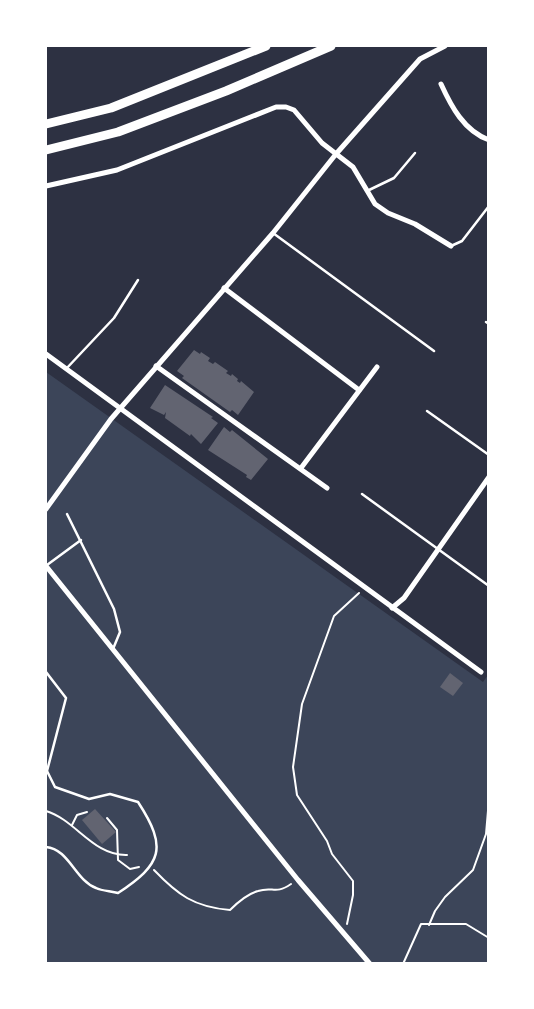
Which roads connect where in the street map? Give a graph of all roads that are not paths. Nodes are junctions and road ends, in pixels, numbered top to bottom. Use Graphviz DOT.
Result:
graph roads {
  1 [pos="266,46"];
  2 [pos="331,46"];
  3 [pos="445,46"];
  4 [pos="441,84"];
  5 [pos="46,124"];
  6 [pos="488,141"];
  7 [pos="46,150"];
  8 [pos="415,153"];
  9 [pos="336,154"];
  10 [pos="46,186"];
  11 [pos="368,191"];
  12 [pos="488,206"];
  13 [pos="273,233"];
  14 [pos="451,246"];
  15 [pos="138,281"];
  16 [pos="224,288"];
  17 [pos="434,351"];
  18 [pos="46,355"];
  19 [pos="156,366"];
  20 [pos="377,367"];
  21 [pos="66,369"];
  22 [pos="359,390"];
  23 [pos="120,407"];
  24 [pos="427,411"];
  25 [pos="488,455"];
  26 [pos="301,468"];
  27 [pos="488,477"];
  28 [pos="327,488"];
  29 [pos="362,494"];
  30 [pos="46,509"];
  31 [pos="67,514"];
  32 [pos="81,540"];
  33 [pos="439,550"];
  34 [pos="46,566"];
  35 [pos="488,586"];
  36 [pos="392,608"];
  37 [pos="113,649"];
  38 [pos="46,671"];
  39 [pos="481,672"];
  40 [pos="46,847"];
  41 [pos="370,964"];
  1 -- 5 [label="main road"];
  2 -- 7 [label="main road"];
  3 -- 9 [label="street"];
  4 -- 6 [label="street"];
  8 -- 11 [label="lane"];
  9 -- 10 [label="street"];
  9 -- 11 [label="street"];
  9 -- 13 [label="street"];
  11 -- 14 [label="street"];
  12 -- 14 [label="lane"];
  13 -- 16 [label="street"];
  13 -- 17 [label="lane"];
  15 -- 21 [label="lane"];
  16 -- 19 [label="street"];
  16 -- 22 [label="street"];
  18 -- 21 [label="street"];
  19 -- 23 [label="street"];
  19 -- 26 [label="street"];
  20 -- 22 [label="street"];
  21 -- 23 [label="street"];
  22 -- 26 [label="street"];
  23 -- 30 [label="street"];
  23 -- 36 [label="street"];
  24 -- 25 [label="lane"];
  26 -- 28 [label="street"];
  27 -- 33 [label="street"];
  29 -- 33 [label="lane"];
  31 -- 32 [label="lane"];
  32 -- 34 [label="lane"];
  32 -- 37 [label="lane"];
  33 -- 35 [label="lane"];
  33 -- 36 [label="street"];
  34 -- 37 [label="street"];
  36 -- 39 [label="street"];
  37 -- 41 [label="street"];
  38 -- 40 [label="lane"];
}
